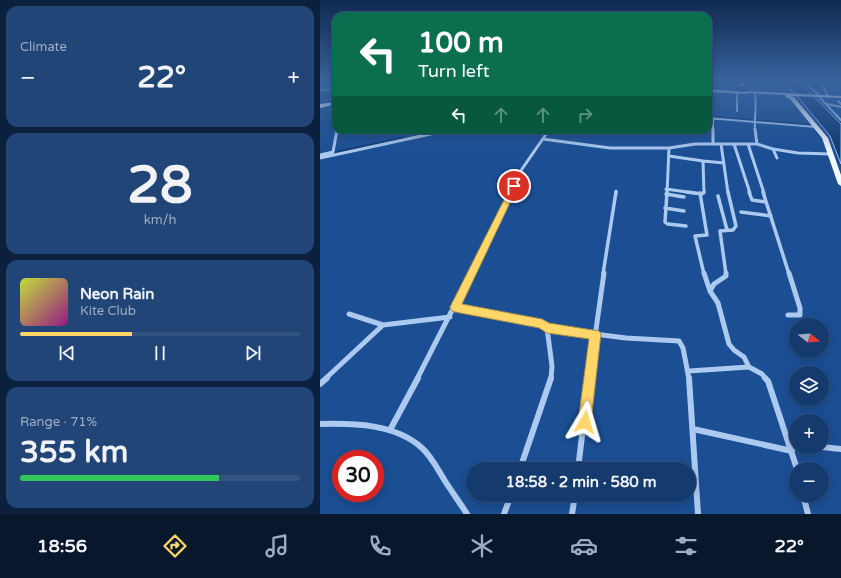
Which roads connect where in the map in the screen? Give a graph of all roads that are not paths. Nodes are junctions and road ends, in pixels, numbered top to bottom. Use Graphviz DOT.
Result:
graph roads {
  1 [pos="738,105"];
  2 [pos="757,105"];
  3 [pos="799,105"];
  4 [pos="827,105"];
  5 [pos="737,111"];
  6 [pos="712,117"];
  7 [pos="713,118"];
  8 [pos="754,120"];
  9 [pos="841,120"];
  10 [pos="816,127"];
  11 [pos="336,134"];
  12 [pos="430,134"];
  13 [pos="546,134"];
  14 [pos="543,139"];
  15 [pos="713,144"];
  16 [pos="721,144"];
  17 [pos="734,144"];
  18 [pos="748,144"];
  19 [pos="757,144"];
  20 [pos="669,148"];
  21 [pos="773,149"];
  22 [pos="832,154"];
  23 [pos="668,156"];
  24 [pos="320,158"];
  25 [pos="777,158"];
  26 [pos="703,160"];
  27 [pos="724,163"];
  28 [pos="841,184"];
  29 [pos="666,189"];
  30 [pos="616,191"];
  31 [pos="700,193"];
  32 [pos="666,194"];
  33 [pos="718,196"];
  34 [pos="684,197"];
  35 [pos="766,202"];
  36 [pos="665,208"];
  37 [pos="684,211"];
  38 [pos="741,212"];
  39 [pos="771,216"];
  40 [pos="686,226"];
  41 [pos="727,230"];
  42 [pos="710,291"];
  43 [pos="455,307"];
  44 [pos="349,314"];
  45 [pos="788,315"];
  46 [pos="450,317"];
  47 [pos="383,324"];
  48 [pos="547,328"];
  49 [pos="596,334"];
  50 [pos="749,368"];
  51 [pos="689,371"];
  52 [pos="320,384"];
  53 [pos="320,424"];
  54 [pos="693,429"];
  55 [pos="390,430"];
  56 [pos="789,434"];
  57 [pos="829,448"];
  58 [pos="841,449"];
  59 [pos="789,450"];
  60 [pos="522,462"];
  61 [pos="579,462"];
  62 [pos="508,502"];
  63 [pos="574,502"];
  64 [pos="805,502"];
  65 [pos="467,514"];
  66 [pos="504,514"];
  67 [pos="572,514"];
  68 [pos="698,514"];
  69 [pos="808,514"];
  1 -- 5 [label="street"];
  2 -- 8 [label="street"];
  3 -- 10 [label="main road"];
  4 -- 9 [label="street"];
  6 -- 8 [label="street"];
  7 -- 8 [label="street"];
  7 -- 15 [label="street"];
  8 -- 10 [label="street"];
  8 -- 19 [label="street"];
  10 -- 22 [label="main road"];
  11 -- 24 [label="street"];
  12 -- 24 [label="street"];
  13 -- 14 [label="street"];
  14 -- 20 [label="street"];
  14 -- 43 [label="street"];
  15 -- 16 [label="street"];
  15 -- 20 [label="street"];
  16 -- 17 [label="street"];
  16 -- 27 [label="street"];
  17 -- 18 [label="street"];
  17 -- 35 [label="street"];
  18 -- 19 [label="street"];
  18 -- 35 [label="street"];
  19 -- 21 [label="street"];
  20 -- 23 [label="street"];
  21 -- 22 [label="street"];
  21 -- 25 [label="street"];
  22 -- 28 [label="main road"];
  23 -- 26 [label="street"];
  23 -- 29 [label="street"];
  26 -- 27 [label="street"];
  26 -- 31 [label="street"];
  27 -- 41 [label="street"];
  29 -- 31 [label="street"];
  29 -- 32 [label="street"];
  30 -- 49 [label="street"];
  31 -- 42 [label="street"];
  32 -- 34 [label="street"];
  32 -- 36 [label="street"];
  33 -- 41 [label="street"];
  35 -- 39 [label="street"];
  36 -- 37 [label="street"];
  36 -- 40 [label="street"];
  38 -- 39 [label="street"];
  39 -- 45 [label="street"];
  41 -- 42 [label="street"];
  42 -- 50 [label="street"];
  43 -- 46 [label="street"];
  43 -- 48 [label="street"];
  44 -- 47 [label="street"];
  46 -- 47 [label="street"];
  46 -- 55 [label="street"];
  47 -- 52 [label="street"];
  48 -- 49 [label="street"];
  48 -- 60 [label="street"];
  49 -- 51 [label="street"];
  49 -- 61 [label="street"];
  50 -- 51 [label="street"];
  50 -- 56 [label="street"];
  51 -- 54 [label="street"];
  53 -- 55 [label="street"];
  54 -- 59 [label="street"];
  54 -- 68 [label="street"];
  55 -- 65 [label="street"];
  57 -- 58 [label="street"];
  62 -- 66 [label="street"];
  63 -- 67 [label="street"];
  64 -- 69 [label="street"];
}
